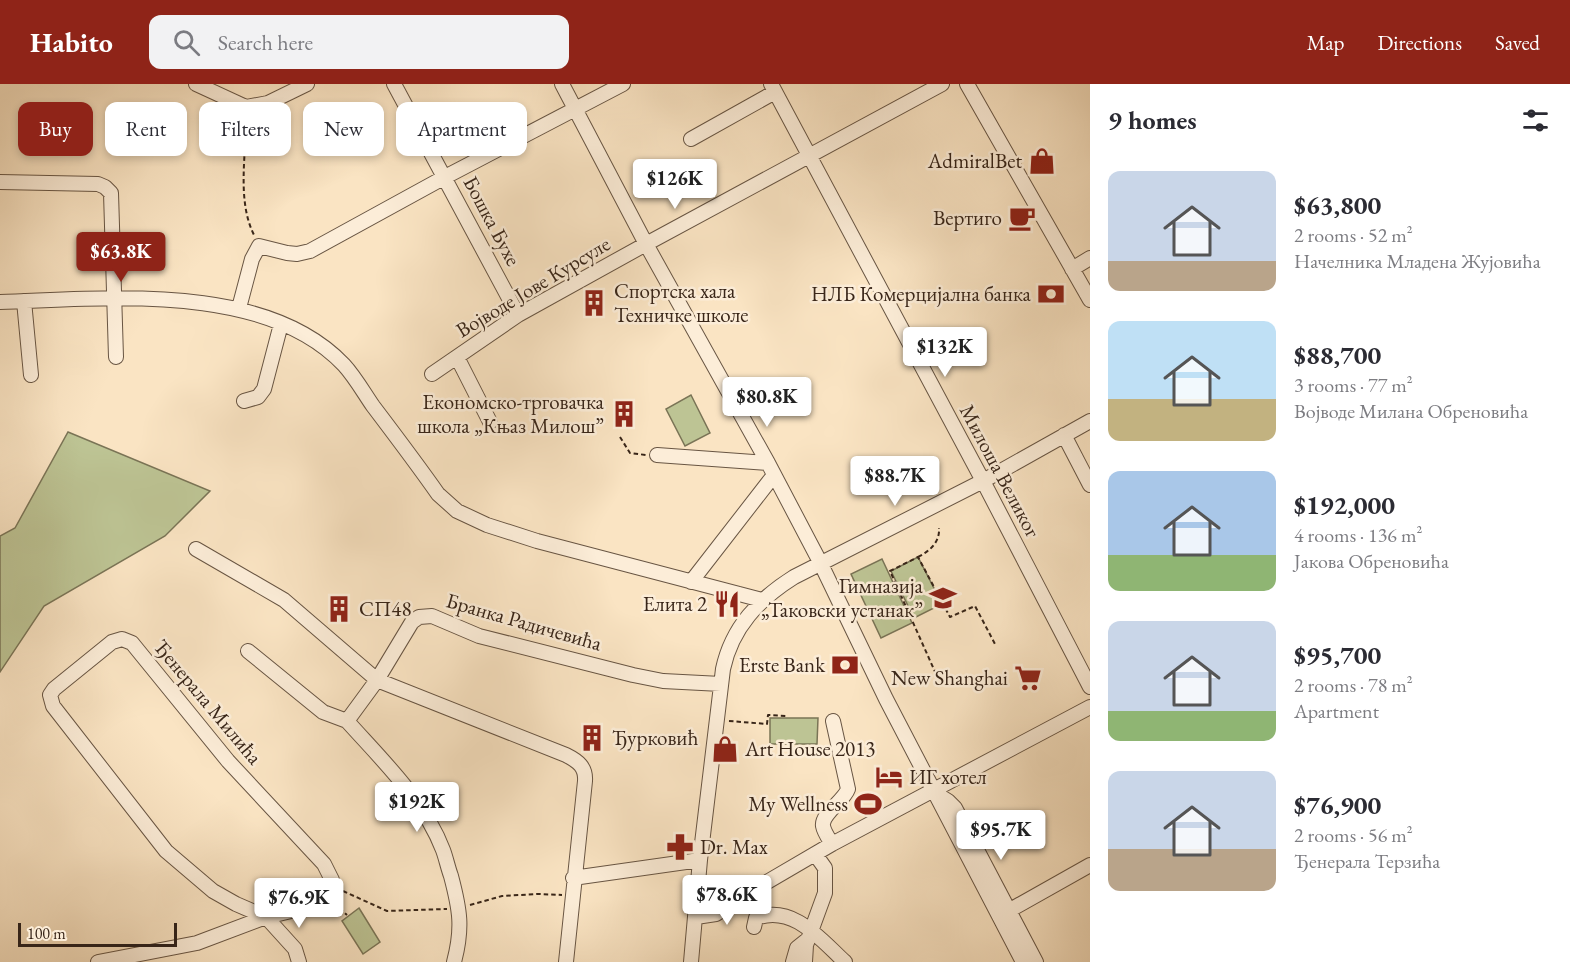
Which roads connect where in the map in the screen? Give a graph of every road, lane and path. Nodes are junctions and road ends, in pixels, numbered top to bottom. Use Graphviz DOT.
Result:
graph roads {
  1 [pos="196,84"];
  2 [pos="307,84"];
  3 [pos="394,84"];
  4 [pos="562,84"];
  5 [pos="623,84"];
  6 [pos="942,84"];
  7 [pos="967,84"];
  8 [pos="773,88"];
  9 [pos="235,102"];
  10 [pos="272,102"];
  11 [pos="576,110"];
  12 [pos="691,139"];
  13 [pos="808,155"];
  14 [pos="245,156"];
  15 [pos="445,177"];
  16 [pos="0,182"];
  17 [pos="646,244"];
  18 [pos="259,246"];
  19 [pos="1090,258"];
  20 [pos="1072,269"];
  21 [pos="116,299"];
  22 [pos="1090,300"];
  23 [pos="24,301"];
  24 [pos="0,302"];
  25 [pos="239,308"];
  26 [pos="518,315"];
  27 [pos="281,324"];
  28 [pos="117,357"];
  29 [pos="457,357"];
  30 [pos="432,374"];
  31 [pos="31,375"];
  32 [pos="244,401"];
  33 [pos="1090,421"];
  34 [pos="490,422"];
  35 [pos="1064,435"];
  36 [pos="620,437"];
  37 [pos="657,455"];
  38 [pos="771,469"];
  39 [pos="983,481"];
  40 [pos="1090,485"];
  41 [pos="939,528"];
  42 [pos="196,549"];
  43 [pos="918,557"];
  44 [pos="820,562"];
  45 [pos="691,582"];
  46 [pos="762,600"];
  47 [pos="995,644"];
  48 [pos="248,651"];
  49 [pos="936,674"];
  50 [pos="376,680"];
  51 [pos="721,684"];
  52 [pos="1090,687"];
  53 [pos="1090,707"];
  54 [pos="788,716"];
  55 [pos="717,720"];
  56 [pos="833,721"];
  57 [pos="347,722"];
  58 [pos="933,792"];
  59 [pos="832,844"];
  60 [pos="815,854"];
  61 [pos="700,860"];
  62 [pos="1090,865"];
  63 [pos="573,878"];
  64 [pos="325,895"];
  65 [pos="743,896"];
  66 [pos="697,900"];
  67 [pos="1004,913"];
  68 [pos="347,915"];
  69 [pos="266,917"];
  70 [pos="696,917"];
  71 [pos="754,927"];
  72 [pos="810,934"];
  73 [pos="98,962"];
  74 [pos="299,962"];
  75 [pos="454,962"];
  76 [pos="566,962"];
  77 [pos="691,962"];
  78 [pos="793,962"];
  79 [pos="805,962"];
  80 [pos="845,962"];
  81 [pos="1023,962"];
  82 [pos="1036,962"];
  1 -- 9 [label="street"];
  2 -- 10 [label="street"];
  3 -- 15 [label="street, Бошка Бухе"];
  4 -- 11 [label="street"];
  5 -- 11 [label="street"];
  6 -- 13 [label="street, Војводе Јове Курсуле"];
  7 -- 20 [label="street"];
  8 -- 12 [label="street"];
  8 -- 13 [label="street, Милоша Великог"];
  11 -- 15 [label="street"];
  11 -- 17 [label="street"];
  13 -- 17 [label="street, Војводе Јове Курсуле"];
  13 -- 39 [label="street, Милоша Великог"];
  14 -- 18 [label="path"];
  15 -- 18 [label="street"];
  15 -- 26 [label="street, Бошка Бухе"];
  16 -- 21 [label="street"];
  17 -- 26 [label="street, Војводе Јове Курсуле"];
  17 -- 38 [label="street"];
  18 -- 25 [label="street"];
  19 -- 20 [label="street"];
  20 -- 22 [label="street"];
  21 -- 23 [label="street"];
  21 -- 25 [label="street"];
  21 -- 28 [label="street"];
  23 -- 24 [label="street"];
  23 -- 31 [label="street"];
  25 -- 27 [label="street"];
  26 -- 29 [label="street, Војводе Јове Курсуле"];
  27 -- 32 [label="street"];
  27 -- 45 [label="street"];
  29 -- 30 [label="street, Војводе Јове Курсуле"];
  29 -- 34 [label="street"];
  33 -- 35 [label="street"];
  35 -- 39 [label="street"];
  35 -- 40 [label="street"];
  36 -- 37 [label="path"];
  37 -- 38 [label="street"];
  38 -- 44 [label="street"];
  38 -- 45 [label="street"];
  39 -- 44 [label="street"];
  39 -- 52 [label="street, Милоша Великог"];
  41 -- 43 [label="path"];
  42 -- 50 [label="street"];
  43 -- 47 [label="path"];
  43 -- 49 [label="path"];
  44 -- 46 [label="street"];
  44 -- 58 [label="street"];
  45 -- 46 [label="street"];
  46 -- 51 [label="street"];
  48 -- 57 [label="street"];
  50 -- 51 [label="street, Бранка Радичевића"];
  50 -- 57 [label="street, Бранка Радичевића"];
  50 -- 63 [label="street"];
  51 -- 55 [label="street"];
  53 -- 58 [label="street"];
  54 -- 55 [label="path"];
  55 -- 61 [label="street"];
  56 -- 59 [label="street"];
  57 -- 75 [label="street"];
  58 -- 59 [label="street"];
  58 -- 67 [label="street"];
  59 -- 60 [label="street"];
  60 -- 65 [label="street"];
  60 -- 72 [label="street"];
  61 -- 63 [label="street"];
  61 -- 66 [label="street"];
  62 -- 67 [label="street"];
  63 -- 76 [label="street"];
  64 -- 68 [label="path"];
  64 -- 69 [label="street"];
  64 -- 69 [label="street, Ђенерала Милића"];
  65 -- 66 [label="street"];
  65 -- 70 [label="street"];
  66 -- 70 [label="street"];
  67 -- 81 [label="street"];
  67 -- 82 [label="street"];
  69 -- 73 [label="street"];
  69 -- 74 [label="street"];
  70 -- 77 [label="street"];
  71 -- 72 [label="street"];
  72 -- 78 [label="street"];
  72 -- 79 [label="street"];
  72 -- 80 [label="street"];
}
